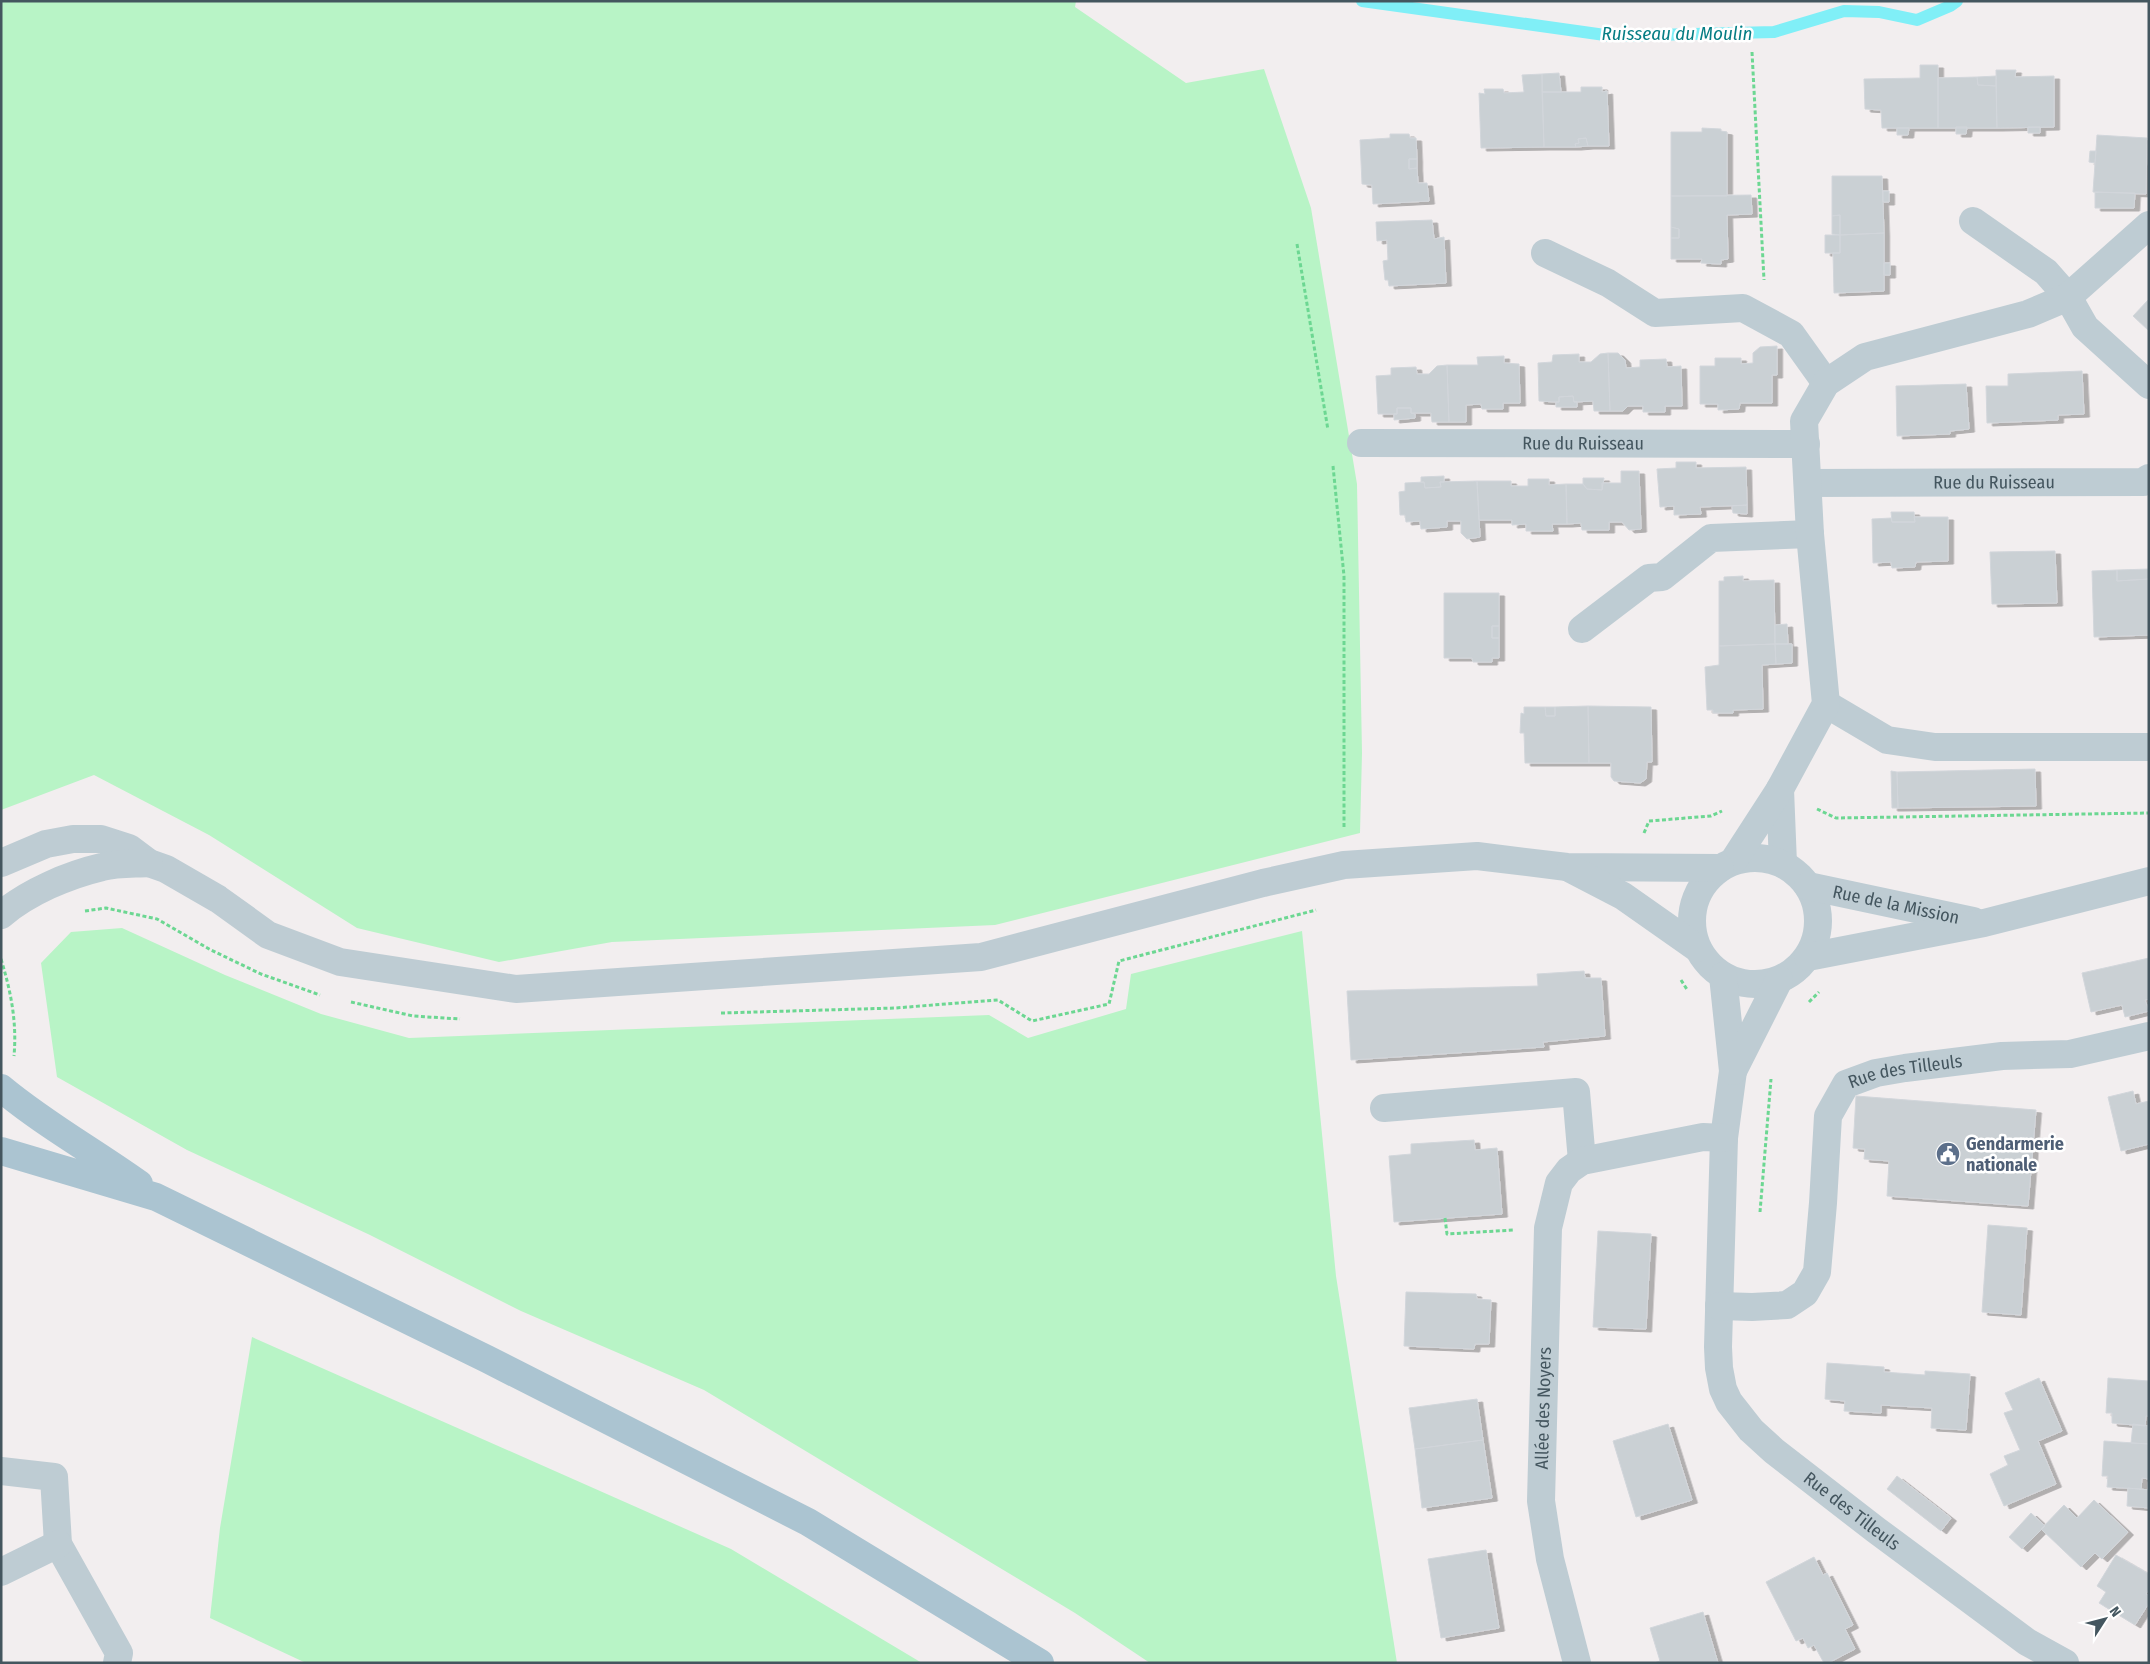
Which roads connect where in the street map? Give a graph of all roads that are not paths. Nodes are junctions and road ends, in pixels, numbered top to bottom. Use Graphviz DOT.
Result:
graph roads {
  1 [pos="1973,221"];
  2 [pos="2149,225"];
  3 [pos="1545,253"];
  4 [pos="2068,297"];
  5 [pos="1826,383"];
  6 [pos="2149,385"];
  7 [pos="1361,443"];
  8 [pos="1806,444"];
  9 [pos="2149,478"];
  10 [pos="1808,483"];
  11 [pos="1810,534"];
  12 [pos="1582,629"];
  13 [pos="1826,704"];
  14 [pos="2149,747"];
  15 [pos="1780,789"];
  16 [pos="1,863"];
  17 [pos="148,863"];
  18 [pos="1727,864"];
  19 [pos="1783,864"];
  20 [pos="1567,867"];
  21 [pos="2149,881"];
  22 [pos="1808,886"];
  23 [pos="1,915"];
  24 [pos="1984,923"];
  25 [pos="1698,948"];
  26 [pos="1808,956"];
  27 [pos="1724,976"];
  28 [pos="1779,980"];
  29 [pos="2149,1036"];
  30 [pos="1733,1071"];
  31 [pos="7,1076"];
  32 [pos="1384,1108"];
  33 [pos="1724,1138"];
  34 [pos="1,1151"];
  35 [pos="1582,1161"];
  36 [pos="156,1197"];
  37 [pos="1719,1306"];
  38 [pos="1,1471"];
  39 [pos="58,1544"];
  40 [pos="1,1572"];
  41 [pos="117,1663"];
  42 [pos="1040,1663"];
  43 [pos="1577,1663"];
  44 [pos="2065,1663"];
  1 -- 4 [label="street"];
  2 -- 4 [label="street"];
  3 -- 5 [label="street"];
  4 -- 5 [label="street"];
  4 -- 6 [label="street"];
  5 -- 8 [label="street"];
  7 -- 8 [label="street, Rue du Ruisseau"];
  8 -- 10 [label="street"];
  9 -- 10 [label="street, Rue du Ruisseau"];
  10 -- 11 [label="street"];
  11 -- 12 [label="street"];
  11 -- 13 [label="street"];
  13 -- 14 [label="street"];
  13 -- 15 [label="street"];
  15 -- 18 [label="street"];
  15 -- 19 [label="street"];
  16 -- 17 [label="street"];
  17 -- 20 [label="street"];
  17 -- 23 [label="street"];
  18 -- 19 [label="street"];
  18 -- 20 [label="street"];
  18 -- 25 [label="street"];
  19 -- 22 [label="street"];
  20 -- 25 [label="street"];
  21 -- 24 [label="street, Rue de la Mission"];
  22 -- 24 [label="street, Rue de la Mission"];
  22 -- 26 [label="street"];
  24 -- 26 [label="street, Rue de la Mission"];
  25 -- 27 [label="street"];
  26 -- 28 [label="street"];
  27 -- 28 [label="street"];
  27 -- 30 [label="street, Rue des Tilleuls"];
  28 -- 30 [label="street, Rue des Tilleuls"];
  29 -- 37 [label="street, Rue des Tilleuls"];
  30 -- 33 [label="street, Rue des Tilleuls"];
  31 -- 36 [label="main road"];
  32 -- 35 [label="street"];
  33 -- 35 [label="street"];
  33 -- 37 [label="street, Rue des Tilleuls"];
  34 -- 36 [label="main road"];
  35 -- 43 [label="street, Allée des Noyers"];
  36 -- 42 [label="main road"];
  37 -- 44 [label="street, Rue des Tilleuls"];
  38 -- 39 [label="street"];
  39 -- 40 [label="street"];
  39 -- 41 [label="street"];
}
